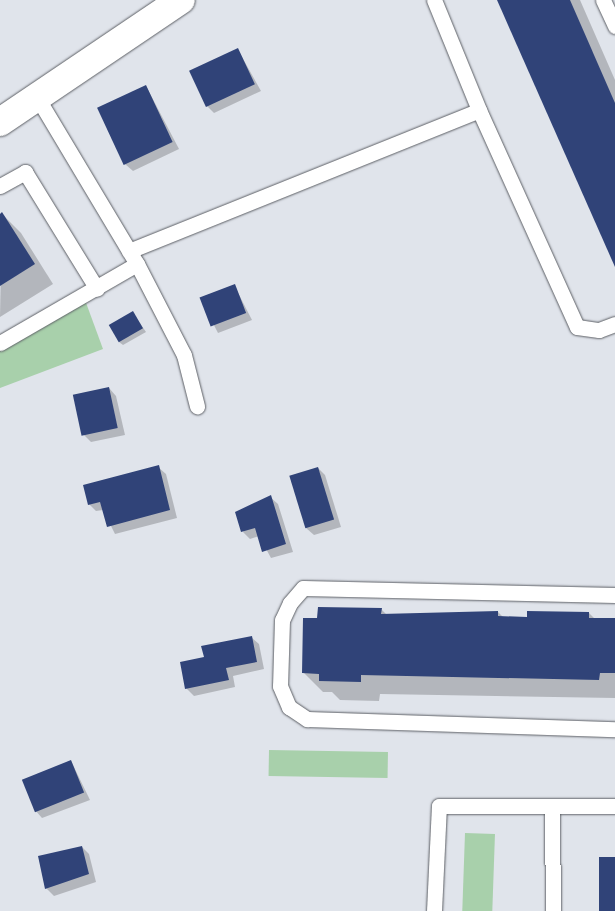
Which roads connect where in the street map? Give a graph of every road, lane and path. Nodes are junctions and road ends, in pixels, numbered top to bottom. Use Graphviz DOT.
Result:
graph roads {
  1 [pos="181,0"];
  2 [pos="434,0"];
  3 [pos="603,0"];
  4 [pos="615,26"];
  5 [pos="37,96"];
  6 [pos="479,110"];
  7 [pos="0,122"];
  8 [pos="0,186"];
  9 [pos="133,258"];
  10 [pos="97,289"];
  11 [pos="615,324"];
  12 [pos="0,342"];
  13 [pos="197,406"];
  14 [pos="615,595"];
  15 [pos="615,729"];
  16 [pos="552,806"];
  17 [pos="615,806"];
  18 [pos="434,911"];
  19 [pos="553,911"];
  1 -- 5 [label="street"];
  2 -- 6 [label="lane"];
  3 -- 4 [label="lane"];
  5 -- 7 [label="street"];
  5 -- 9 [label="lane"];
  6 -- 9 [label="lane"];
  6 -- 11 [label="lane"];
  8 -- 10 [label="lane"];
  9 -- 10 [label="lane"];
  9 -- 13 [label="lane"];
  10 -- 12 [label="lane"];
  14 -- 15 [label="lane"];
  16 -- 17 [label="lane"];
  16 -- 18 [label="lane"];
  16 -- 19 [label="lane"];
}
